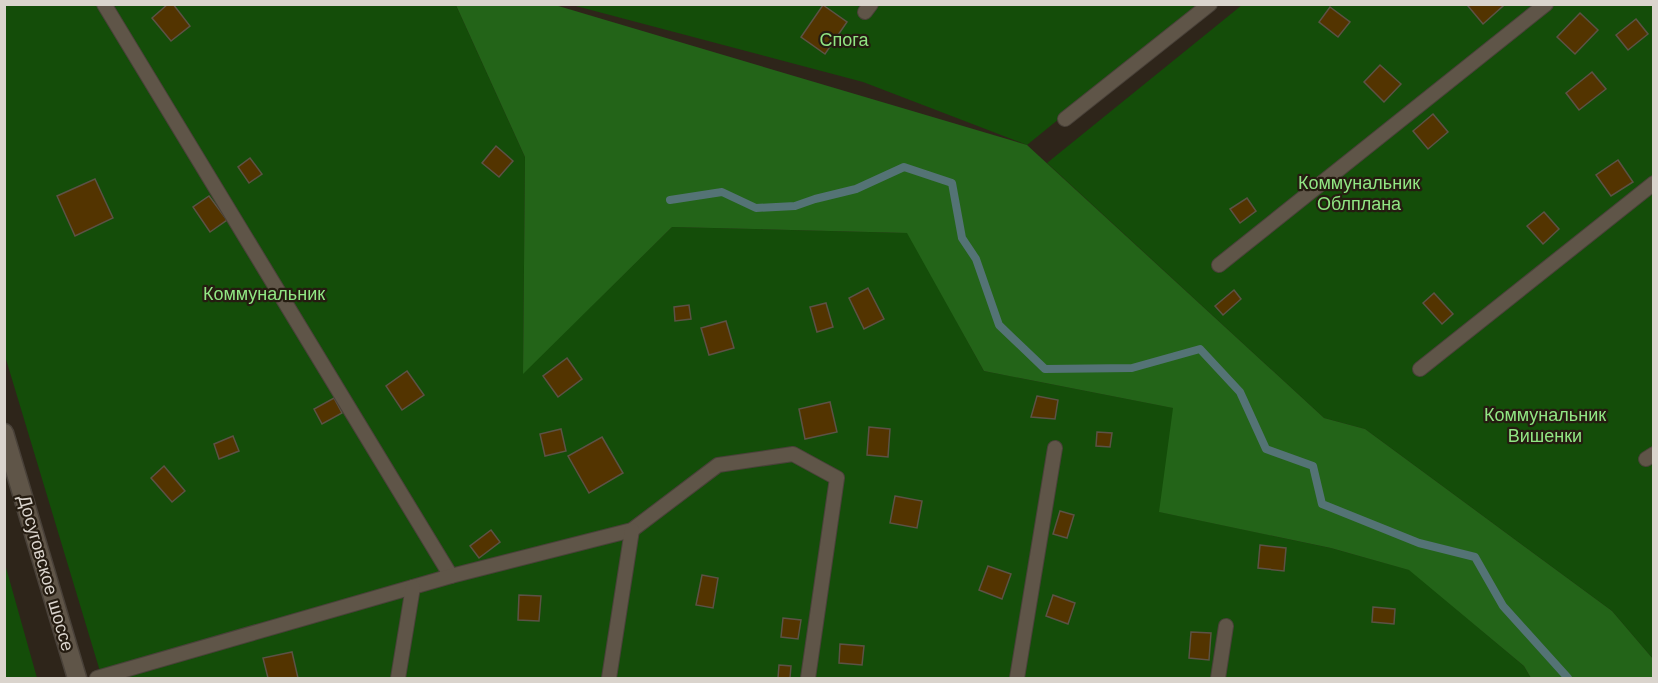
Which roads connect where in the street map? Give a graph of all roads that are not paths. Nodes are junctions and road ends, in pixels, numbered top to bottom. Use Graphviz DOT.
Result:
graph roads {
  1 [pos="104,4"];
  2 [pos="1210,4"];
  3 [pos="1546,4"];
  4 [pos="1065,120"];
  5 [pos="1653,183"];
  6 [pos="1219,266"];
  7 [pos="1420,369"];
  8 [pos="4,433"];
  9 [pos="1055,448"];
  10 [pos="632,530"];
  11 [pos="451,576"];
  12 [pos="413,587"];
  13 [pos="1226,626"];
  14 [pos="77,678"];
  15 [pos="97,678"];
  16 [pos="398,678"];
  17 [pos="609,678"];
  18 [pos="808,678"];
  19 [pos="1017,678"];
  20 [pos="1218,678"];
  1 -- 11 [label="lane"];
  2 -- 4 [label="lane"];
  3 -- 6 [label="lane"];
  5 -- 7 [label="lane"];
  8 -- 14 [label="main road, Досуговское шоссе"];
  9 -- 19 [label="lane"];
  10 -- 11 [label="lane"];
  10 -- 17 [label="lane"];
  10 -- 18 [label="lane"];
  11 -- 12 [label="lane"];
  12 -- 15 [label="lane"];
  12 -- 16 [label="lane"];
  13 -- 20 [label="lane"];
}
